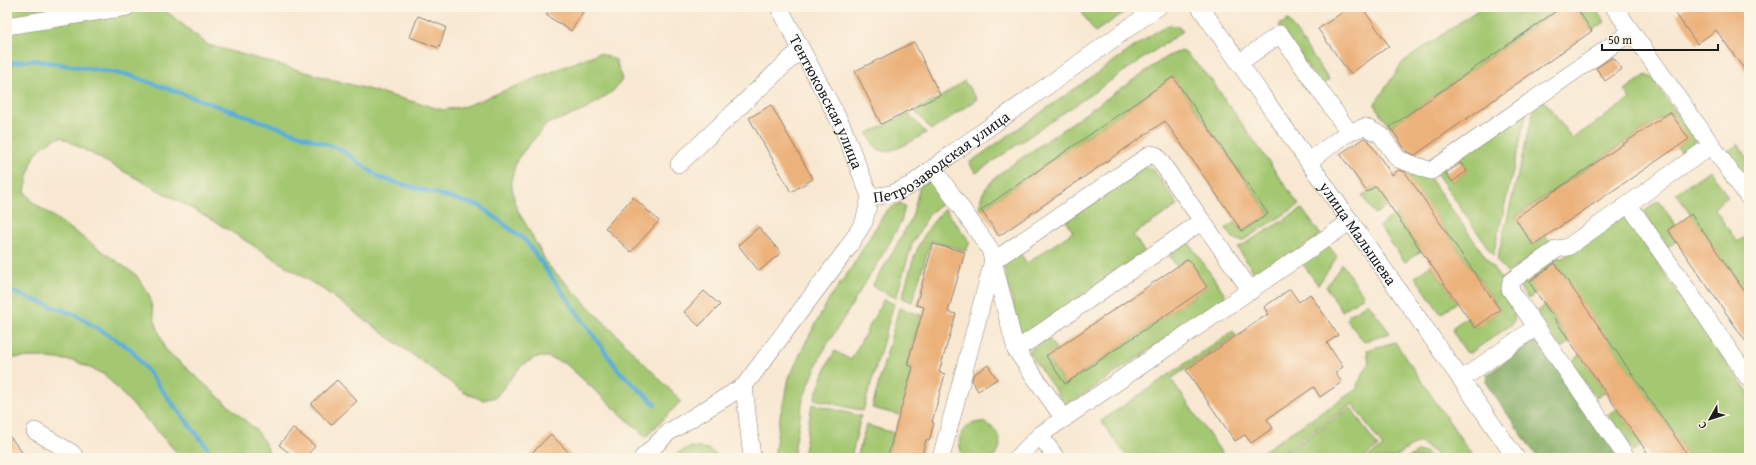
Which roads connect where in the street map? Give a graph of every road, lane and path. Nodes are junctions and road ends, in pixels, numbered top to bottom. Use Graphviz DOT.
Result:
graph roads {
  1 [pos="127,7"];
  2 [pos="779,7"];
  3 [pos="1158,7"];
  4 [pos="1200,7"];
  5 [pos="1614,7"];
  6 [pos="7,26"];
  7 [pos="1631,32"];
  8 [pos="801,49"];
  9 [pos="1240,63"];
  10 [pos="1348,132"];
  11 [pos="1712,145"];
  12 [pos="1309,160"];
  13 [pos="679,164"];
  14 [pos="933,168"];
  15 [pos="870,197"];
  16 [pos="1749,198"];
  17 [pos="1629,205"];
  18 [pos="1202,221"];
  19 [pos="1351,222"];
  20 [pos="993,261"];
  21 [pos="1251,291"];
  22 [pos="1536,327"];
  23 [pos="1016,350"];
  24 [pos="1462,379"];
  25 [pos="1749,379"];
  26 [pos="744,386"];
  27 [pos="1064,419"];
  28 [pos="35,431"];
  29 [pos="1040,435"];
  30 [pos="76,458"];
  31 [pos="642,458"];
  32 [pos="752,458"];
  33 [pos="941,458"];
  34 [pos="1017,458"];
  35 [pos="1056,458"];
  36 [pos="1516,458"];
  37 [pos="1627,458"];
  1 -- 6 [label="street"];
  2 -- 8 [label="street, Тентюковская улица"];
  3 -- 14 [label="street, Петрозаводская улица"];
  4 -- 9 [label="street, улица Малышева"];
  5 -- 7 [label="street"];
  7 -- 10 [label="street"];
  7 -- 11 [label="street"];
  8 -- 13 [label="street"];
  8 -- 15 [label="street, Тентюковская улица"];
  9 -- 10 [label="street"];
  9 -- 12 [label="street, улица Малышева"];
  10 -- 12 [label="street"];
  11 -- 16 [label="street"];
  11 -- 17 [label="street"];
  12 -- 19 [label="street, улица Малышева"];
  14 -- 15 [label="street, Петрозаводская улица"];
  14 -- 20 [label="street"];
  15 -- 26 [label="street, Петрозаводская улица"];
  17 -- 22 [label="street"];
  17 -- 25 [label="street"];
  18 -- 20 [label="street"];
  18 -- 21 [label="street"];
  18 -- 23 [label="street"];
  19 -- 21 [label="street"];
  19 -- 24 [label="street, улица Малышева"];
  20 -- 23 [label="street"];
  20 -- 33 [label="street"];
  21 -- 27 [label="street"];
  22 -- 24 [label="street"];
  22 -- 37 [label="street"];
  23 -- 27 [label="street"];
  24 -- 36 [label="street, улица Малышева"];
  26 -- 31 [label="street"];
  26 -- 32 [label="street"];
  27 -- 29 [label="street"];
  28 -- 30 [label="street"];
  29 -- 34 [label="street"];
  29 -- 35 [label="street"];
}
